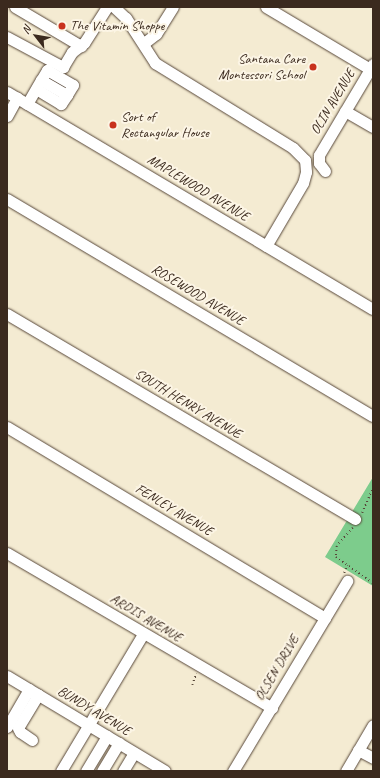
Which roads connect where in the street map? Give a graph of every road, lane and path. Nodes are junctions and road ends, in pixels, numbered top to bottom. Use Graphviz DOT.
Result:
graph roads {
  1 [pos="15,7"];
  2 [pos="107,7"];
  3 [pos="114,7"];
  4 [pos="173,7"];
  5 [pos="266,7"];
  6 [pos="7,37"];
  7 [pos="144,43"];
  8 [pos="82,46"];
  9 [pos="372,67"];
  10 [pos="38,84"];
  11 [pos="12,95"];
  12 [pos="27,104"];
  13 [pos="346,111"];
  14 [pos="7,116"];
  15 [pos="373,128"];
  16 [pos="324,171"];
  17 [pos="7,199"];
  18 [pos="266,246"];
  19 [pos="373,309"];
  20 [pos="7,314"];
  21 [pos="373,416"];
  22 [pos="7,427"];
  23 [pos="373,487"];
  24 [pos="372,493"];
  25 [pos="357,520"];
  26 [pos="7,553"];
  27 [pos="347,581"];
  28 [pos="373,582"];
  29 [pos="325,618"];
  30 [pos="143,634"];
  31 [pos="194,674"];
  32 [pos="8,678"];
  33 [pos="192,685"];
  34 [pos="34,692"];
  35 [pos="272,708"];
  36 [pos="373,725"];
  37 [pos="89,726"];
  38 [pos="7,727"];
  39 [pos="107,736"];
  40 [pos="32,740"];
  41 [pos="119,743"];
  42 [pos="358,750"];
  43 [pos="134,753"];
  44 [pos="373,758"];
  45 [pos="61,771"];
  46 [pos="86,771"];
  47 [pos="102,771"];
  48 [pos="123,771"];
  49 [pos="165,771"];
  50 [pos="233,771"];
  51 [pos="346,771"];
  1 -- 8 [label="street"];
  2 -- 8 [label="street"];
  3 -- 7 [label="street"];
  4 -- 7 [label="street"];
  5 -- 9 [label="street"];
  6 -- 8 [label="street"];
  7 -- 18 [label="street"];
  9 -- 13 [label="street, OLIN AVENUE"];
  10 -- 10 [label="street"];
  10 -- 12 [label="street"];
  11 -- 12 [label="street, MAPLEWOOD AVENUE"];
  11 -- 14 [label="street"];
  12 -- 18 [label="street, MAPLEWOOD AVENUE"];
  13 -- 15 [label="street"];
  13 -- 16 [label="street, OLIN AVENUE"];
  17 -- 21 [label="street, ROSEWOOD AVENUE"];
  18 -- 19 [label="street, MAPLEWOOD AVENUE"];
  20 -- 25 [label="street, SOUTH HENRY AVENUE"];
  22 -- 29 [label="street, FENLEY AVENUE"];
  23 -- 24 [label="path"];
  24 -- 25 [label="path"];
  25 -- 28 [label="path"];
  26 -- 30 [label="street, ARDIS AVENUE"];
  27 -- 29 [label="street, OLSEN DRIVE"];
  29 -- 35 [label="street, OLSEN DRIVE"];
  30 -- 35 [label="street, ARDIS AVENUE"];
  30 -- 37 [label="street"];
  31 -- 33 [label="path"];
  32 -- 34 [label="street, BUNDY AVENUE"];
  34 -- 37 [label="street, BUNDY AVENUE"];
  34 -- 38 [label="street"];
  34 -- 40 [label="street"];
  35 -- 50 [label="street, OLSEN DRIVE"];
  36 -- 42 [label="street"];
  37 -- 39 [label="street, BUNDY AVENUE"];
  37 -- 45 [label="street"];
  39 -- 41 [label="street, BUNDY AVENUE"];
  39 -- 46 [label="street"];
  41 -- 43 [label="street, BUNDY AVENUE"];
  41 -- 47 [label="street"];
  42 -- 44 [label="street"];
  42 -- 51 [label="street"];
  43 -- 48 [label="street"];
  43 -- 49 [label="street, BUNDY AVENUE"];
}
